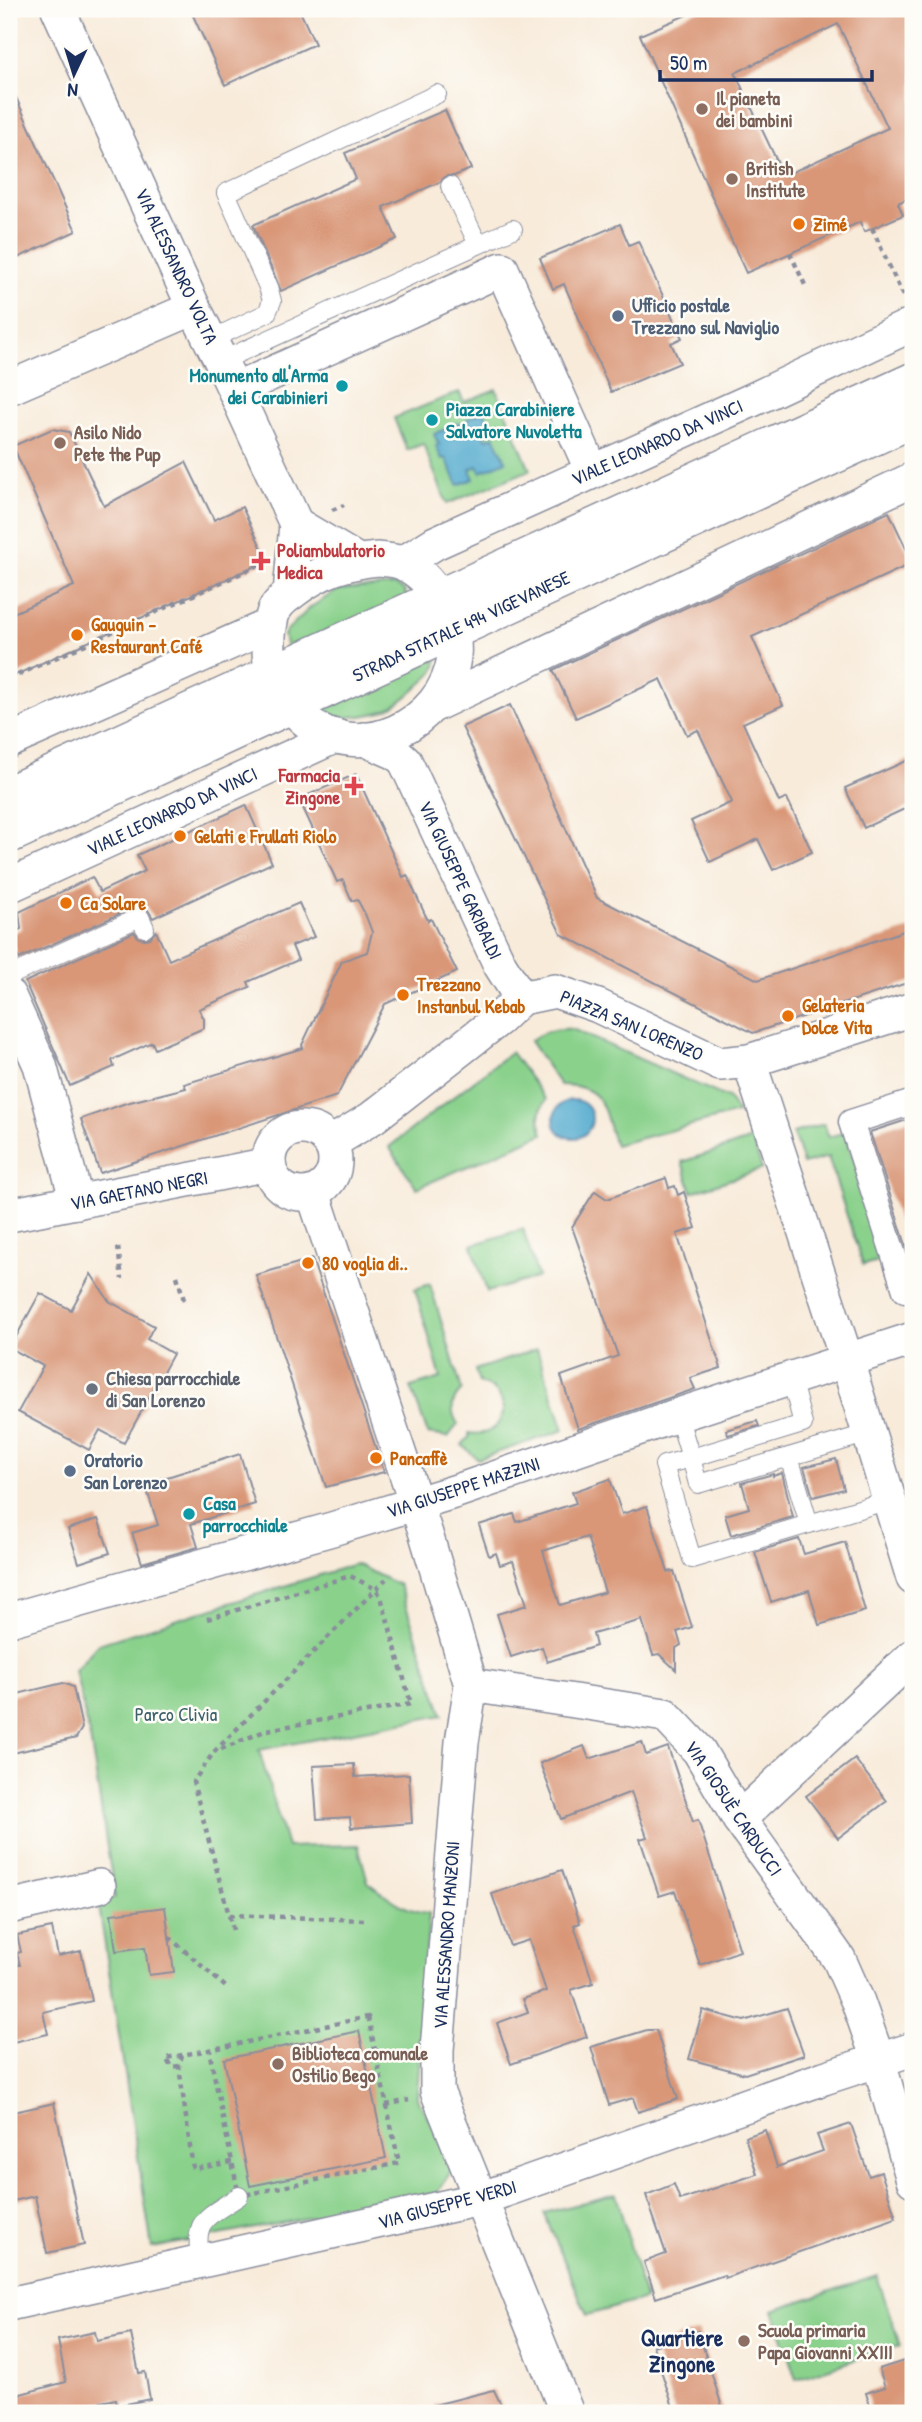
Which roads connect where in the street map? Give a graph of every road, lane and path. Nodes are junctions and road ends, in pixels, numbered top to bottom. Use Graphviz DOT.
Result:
graph roads {
  1 [pos="58,9"];
  2 [pos="437,94"];
  3 [pos="450,186"];
  4 [pos="872,228"];
  5 [pos="513,229"];
  6 [pos="478,244"];
  7 [pos="790,253"];
  8 [pos="805,285"];
  9 [pos="900,291"];
  10 [pos="194,308"];
  11 [pos="913,324"];
  12 [pos="222,364"];
  13 [pos="913,382"];
  14 [pos="9,388"];
  15 [pos="913,418"];
  16 [pos="592,471"];
  17 [pos="913,479"];
  18 [pos="296,524"];
  19 [pos="358,561"];
  20 [pos="402,563"];
  21 [pos="259,565"];
  22 [pos="290,594"];
  23 [pos="446,614"];
  24 [pos="270,625"];
  25 [pos="110,632"];
  26 [pos="114,641"];
  27 [pos="9,679"];
  28 [pos="280,690"];
  29 [pos="421,716"];
  30 [pos="350,737"];
  31 [pos="9,741"];
  32 [pos="405,761"];
  33 [pos="9,795"];
  34 [pos="9,834"];
  35 [pos="9,886"];
  36 [pos="145,928"];
  37 [pos="9,976"];
  38 [pos="9,996"];
  39 [pos="521,998"];
  40 [pos="913,1009"];
  41 [pos="749,1061"];
  42 [pos="913,1102"];
  43 [pos="331,1143"];
  44 [pos="269,1164"];
  45 [pos="313,1193"];
  46 [pos="77,1202"];
  47 [pos="9,1215"];
  48 [pos="118,1247"];
  49 [pos="177,1276"];
  50 [pos="122,1279"];
  51 [pos="913,1288"];
  52 [pos="184,1300"];
  53 [pos="913,1339"];
  54 [pos="847,1362"];
  55 [pos="791,1378"];
  56 [pos="678,1415"];
  57 [pos="869,1433"];
  58 [pos="789,1457"];
  59 [pos="691,1458"];
  60 [pos="698,1484"];
  61 [pos="672,1492"];
  62 [pos="890,1500"];
  63 [pos="415,1504"];
  64 [pos="809,1524"];
  65 [pos="913,1578"];
  66 [pos="386,1579"];
  67 [pos="376,1589"];
  68 [pos="207,1619"];
  69 [pos="9,1620"];
  70 [pos="913,1656"];
  71 [pos="471,1685"];
  72 [pos="214,1752"];
  73 [pos="739,1819"];
  74 [pos="99,1886"];
  75 [pos="9,1907"];
  76 [pos="229,1915"];
  77 [pos="364,1920"];
  78 [pos="233,1930"];
  79 [pos="169,1937"];
  80 [pos="228,1989"];
  81 [pos="913,2049"];
  82 [pos="209,2050"];
  83 [pos="182,2055"];
  84 [pos="878,2059"];
  85 [pos="178,2066"];
  86 [pos="417,2099"];
  87 [pos="386,2105"];
  88 [pos="232,2162"];
  89 [pos="913,2180"];
  90 [pos="239,2196"];
  91 [pos="480,2199"];
  92 [pos="201,2261"];
  93 [pos="9,2304"];
  94 [pos="567,2413"];
  1 -- 10 [label="street, VIA ALESSANDRO VOLTA"];
  2 -- 12 [label="lane"];
  3 -- 6 [label="lane"];
  4 -- 9 [label="path"];
  5 -- 6 [label="lane"];
  6 -- 12 [label="lane"];
  7 -- 8 [label="path"];
  10 -- 12 [label="street, VIA ALESSANDRO VOLTA"];
  10 -- 14 [label="street"];
  11 -- 16 [label="street, VIALE LEONARDO DA VINCI"];
  12 -- 16 [label="street"];
  12 -- 18 [label="street, VIA ALESSANDRO VOLTA"];
  13 -- 23 [label="main road, STRADA STATALE 494 VIGEVANESE"];
  15 -- 23 [label="main road, STRADA STATALE 494 VIGEVANESE"];
  16 -- 20 [label="street, VIALE LEONARDO DA VINCI"];
  17 -- 29 [label="street"];
  18 -- 19 [label="street"];
  18 -- 22 [label="street, VIA ALESSANDRO VOLTA"];
  19 -- 20 [label="street"];
  19 -- 22 [label="street"];
  20 -- 23 [label="street"];
  21 -- 25 [label="path"];
  22 -- 24 [label="street"];
  23 -- 28 [label="main road, STRADA STATALE 494 VIGEVANESE"];
  23 -- 29 [label="street"];
  24 -- 28 [label="street"];
  24 -- 31 [label="street"];
  25 -- 26 [label="path"];
  25 -- 27 [label="path"];
  28 -- 30 [label="street"];
  28 -- 33 [label="main road, STRADA STATALE 494 VIGEVANESE"];
  28 -- 34 [label="main road, STRADA STATALE 494 VIGEVANESE"];
  29 -- 30 [label="street, VIALE LEONARDO DA VINCI"];
  29 -- 32 [label="street"];
  30 -- 32 [label="street"];
  30 -- 35 [label="street, VIALE LEONARDO DA VINCI"];
  32 -- 39 [label="street, VIA GIUSEPPE GARIBALDI"];
  36 -- 37 [label="lane"];
  38 -- 46 [label="street"];
  39 -- 41 [label="street, PIAZZA SAN LORENZO"];
  39 -- 43 [label="street"];
  40 -- 41 [label="street, PIAZZA SAN LORENZO"];
  41 -- 54 [label="street"];
  42 -- 51 [label="street"];
  43 -- 44 [label="street"];
  43 -- 45 [label="street"];
  44 -- 45 [label="street"];
  44 -- 46 [label="street, VIA GAETANO NEGRI"];
  45 -- 63 [label="street"];
  46 -- 47 [label="street, VIA GAETANO NEGRI"];
  48 -- 50 [label="path"];
  49 -- 52 [label="path"];
  53 -- 54 [label="street, VIA GIUSEPPE MAZZINI"];
  54 -- 55 [label="street, VIA GIUSEPPE MAZZINI"];
  54 -- 57 [label="street"];
  55 -- 56 [label="street, VIA GIUSEPPE MAZZINI"];
  55 -- 59 [label="lane"];
  56 -- 59 [label="lane"];
  56 -- 63 [label="street, VIA GIUSEPPE MAZZINI"];
  57 -- 58 [label="lane"];
  57 -- 62 [label="street"];
  58 -- 60 [label="lane"];
  58 -- 64 [label="lane"];
  59 -- 60 [label="lane"];
  59 -- 61 [label="lane"];
  60 -- 61 [label="lane"];
  61 -- 64 [label="lane"];
  62 -- 64 [label="lane"];
  62 -- 65 [label="street"];
  63 -- 69 [label="street, VIA GIUSEPPE MAZZINI"];
  63 -- 71 [label="street"];
  66 -- 67 [label="path"];
  67 -- 68 [label="path"];
  67 -- 72 [label="path"];
  67 -- 72 [label="path"];
  70 -- 73 [label="street"];
  71 -- 73 [label="street, VIA GIOSUÈ CARDUCCI"];
  71 -- 91 [label="street, VIA ALESSANDRO MANZONI"];
  72 -- 76 [label="path"];
  73 -- 84 [label="street, VIA GIOSUÈ CARDUCCI"];
  74 -- 75 [label="street"];
  76 -- 77 [label="path"];
  76 -- 78 [label="path"];
  79 -- 80 [label="path"];
  81 -- 84 [label="street, VIA GIUSEPPE VERDI"];
  82 -- 83 [label="path"];
  82 -- 87 [label="path"];
  82 -- 88 [label="path"];
  83 -- 85 [label="path"];
  83 -- 85 [label="path"];
  84 -- 89 [label="street, VIA GIOSUÈ CARDUCCI"];
  84 -- 91 [label="street, VIA GIUSEPPE VERDI"];
  85 -- 88 [label="path"];
  86 -- 87 [label="path"];
  87 -- 90 [label="path"];
  88 -- 90 [label="path"];
  90 -- 92 [label="lane"];
  91 -- 92 [label="street, VIA GIUSEPPE VERDI"];
  91 -- 94 [label="street, VIA ALESSANDRO MANZONI"];
  92 -- 93 [label="street, VIA GIUSEPPE VERDI"];
}
